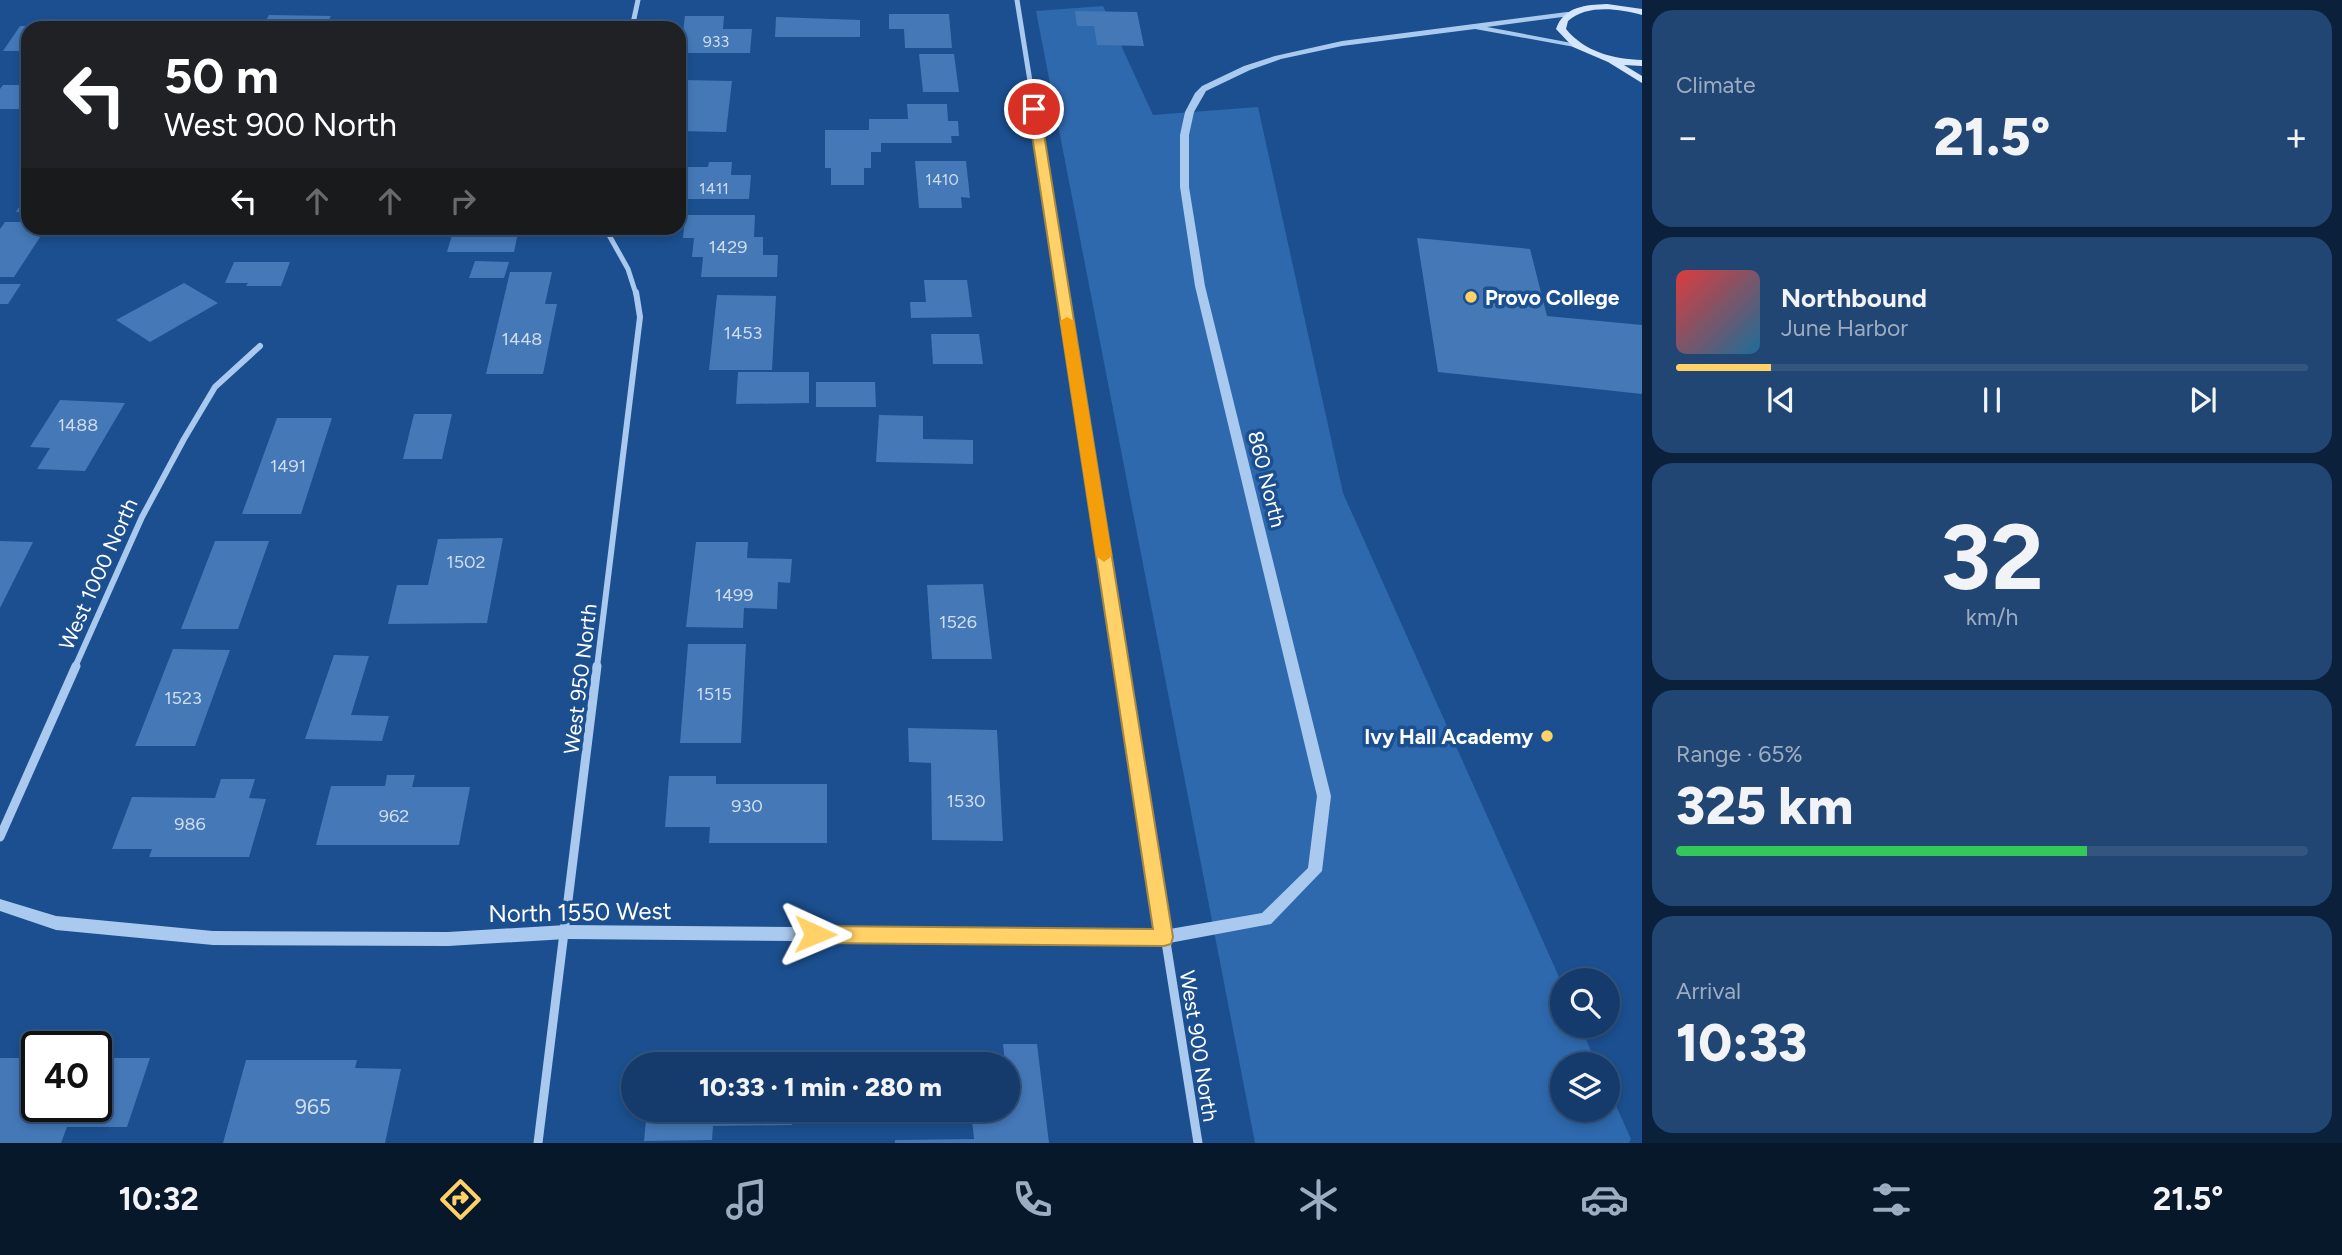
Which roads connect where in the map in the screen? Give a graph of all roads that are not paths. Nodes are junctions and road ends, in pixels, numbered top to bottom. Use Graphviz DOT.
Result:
graph roads {
  1 [pos="638,0"];
  2 [pos="1017,0"];
  3 [pos="1624,0"];
  4 [pos="1585,4"];
  5 [pos="1639,11"];
  6 [pos="1567,14"];
  7 [pos="634,21"];
  8 [pos="1471,27"];
  9 [pos="1577,46"];
  10 [pos="1608,58"];
  11 [pos="1642,62"];
  12 [pos="1642,80"];
  13 [pos="609,235"];
  14 [pos="260,346"];
  15 [pos="0,837"];
  16 [pos="0,905"];
  17 [pos="566,932"];
  18 [pos="1164,937"];
  19 [pos="538,1143"];
  20 [pos="1198,1143"];
  1 -- 7 [label="street"];
  2 -- 18 [label="street, West 900 North"];
  3 -- 5 [label="main road"];
  4 -- 5 [label="main road"];
  4 -- 6 [label="main road"];
  6 -- 8 [label="street"];
  6 -- 9 [label="main road"];
  8 -- 9 [label="street"];
  8 -- 18 [label="street, 860 North"];
  9 -- 10 [label="main road"];
  10 -- 11 [label="main road"];
  10 -- 12 [label="main road"];
  13 -- 17 [label="street, West 950 North"];
  14 -- 15 [label="street, West 1000 North"];
  16 -- 17 [label="street, North 1550 West"];
  17 -- 18 [label="street, North 1550 West"];
  17 -- 19 [label="street, West 950 North"];
  18 -- 20 [label="street, West 900 North"];
}
